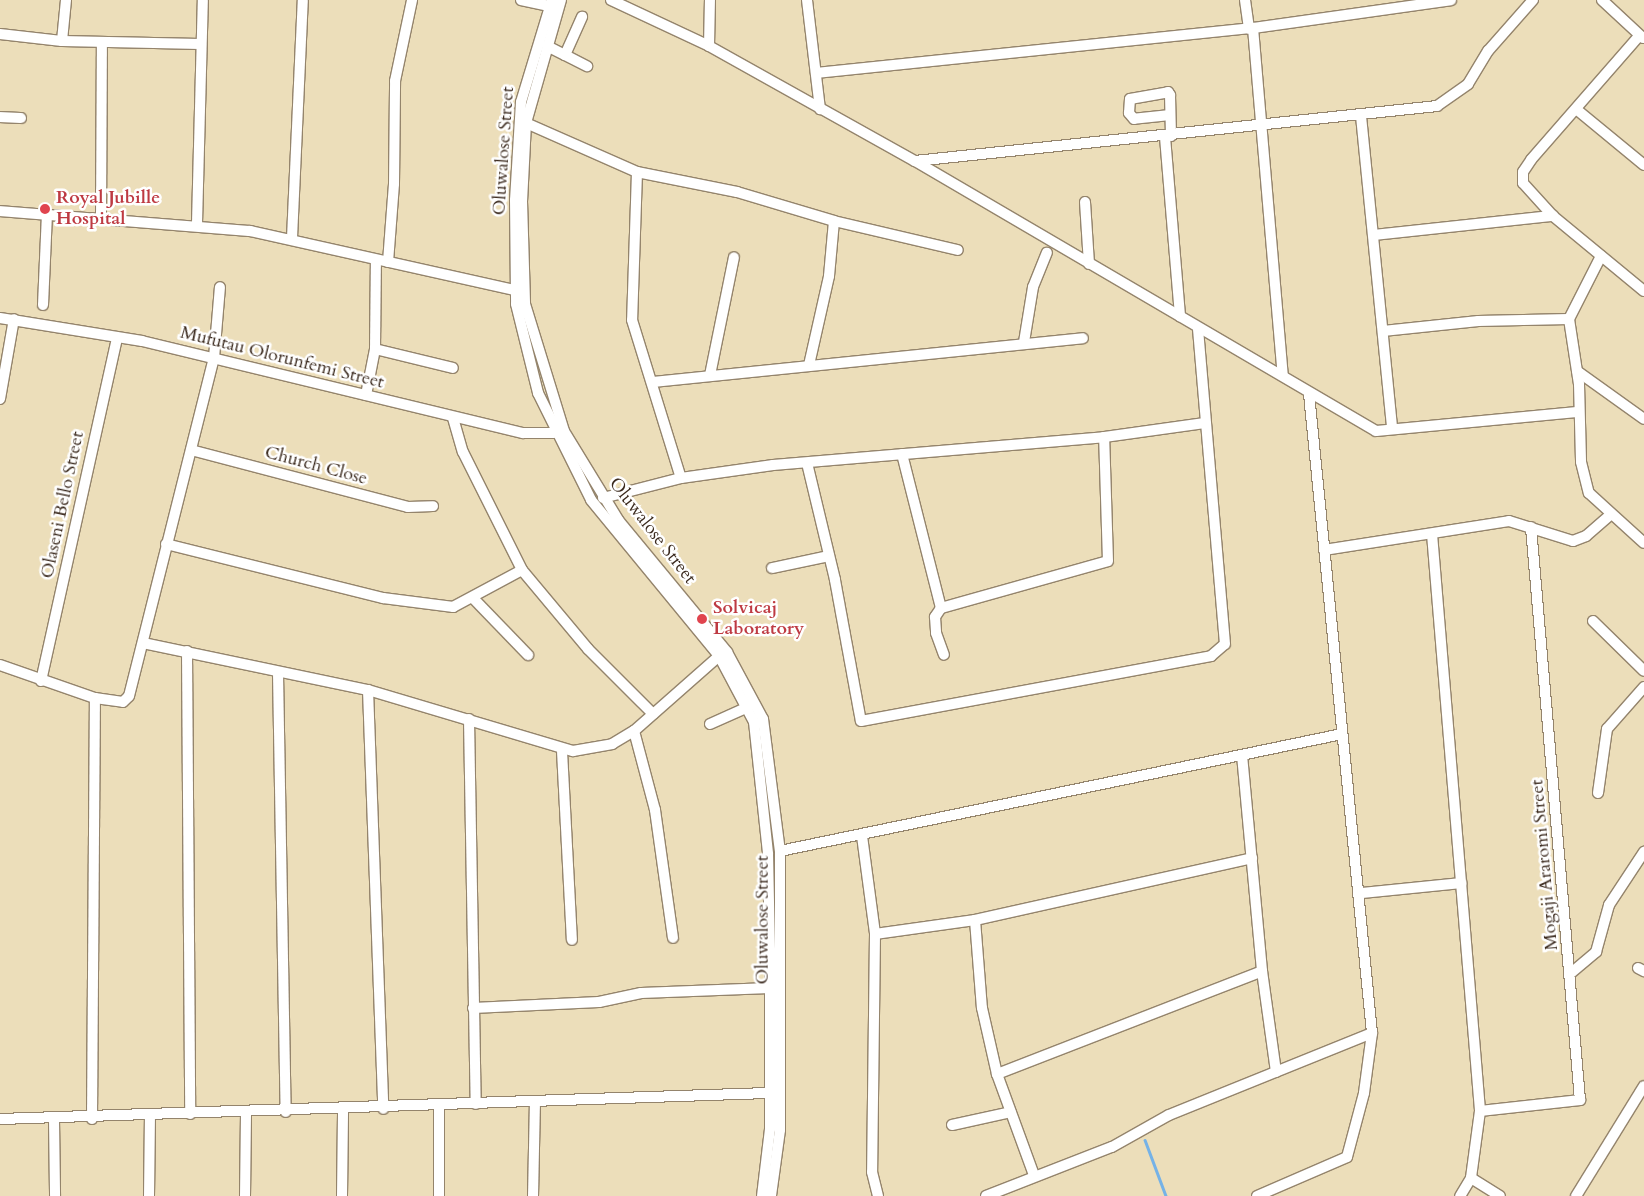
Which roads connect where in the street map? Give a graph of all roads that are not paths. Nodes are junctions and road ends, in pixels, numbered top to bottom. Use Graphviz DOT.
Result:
graph roads {
  1 [pos="66,0"];
  2 [pos="203,0"];
  3 [pos="302,0"];
  4 [pos="412,0"];
  5 [pos="521,0"];
  6 [pos="560,0"];
  7 [pos="611,0"];
  8 [pos="710,0"];
  9 [pos="808,0"];
  10 [pos="1245,0"];
  11 [pos="1451,0"];
  12 [pos="1532,0"];
  13 [pos="1602,0"];
  14 [pos="551,3"];
  15 [pos="582,17"];
  16 [pos="1251,28"];
  17 [pos="0,34"];
  18 [pos="1641,37"];
  19 [pos="62,41"];
  20 [pos="102,42"];
  21 [pos="200,44"];
  22 [pos="547,46"];
  23 [pos="710,46"];
  24 [pos="565,55"];
  25 [pos="587,66"];
  26 [pos="816,73"];
  27 [pos="820,109"];
  28 [pos="1576,110"];
  29 [pos="1170,115"];
  30 [pos="1361,116"];
  31 [pos="0,117"];
  32 [pos="21,118"];
  33 [pos="526,123"];
  34 [pos="1262,124"];
  35 [pos="1168,136"];
  36 [pos="915,161"];
  37 [pos="1644,165"];
  38 [pos="637,172"];
  39 [pos="1085,202"];
  40 [pos="0,211"];
  41 [pos="47,215"];
  42 [pos="1553,216"];
  43 [pos="101,218"];
  44 [pos="834,221"];
  45 [pos="196,223"];
  46 [pos="1374,235"];
  47 [pos="292,238"];
  48 [pos="958,250"];
  49 [pos="1046,253"];
  50 [pos="1601,256"];
  51 [pos="734,257"];
  52 [pos="376,260"];
  53 [pos="388,262"];
  54 [pos="1089,264"];
  55 [pos="220,287"];
  56 [pos="514,290"];
  57 [pos="1644,291"];
  58 [pos="43,305"];
  59 [pos="1180,316"];
  60 [pos="0,318"];
  61 [pos="14,319"];
  62 [pos="1569,319"];
  63 [pos="1198,328"];
  64 [pos="1383,331"];
  65 [pos="117,337"];
  66 [pos="1083,338"];
  67 [pos="1024,342"];
  68 [pos="375,349"];
  69 [pos="214,358"];
  70 [pos="810,365"];
  71 [pos="453,368"];
  72 [pos="1577,371"];
  73 [pos="710,375"];
  74 [pos="1283,376"];
  75 [pos="653,382"];
  76 [pos="1309,394"];
  77 [pos="366,395"];
  78 [pos="0,399"];
  79 [pos="1577,412"];
  80 [pos="453,418"];
  81 [pos="1644,420"];
  82 [pos="1205,424"];
  83 [pos="1392,428"];
  84 [pos="554,433"];
  85 [pos="1104,437"];
  86 [pos="191,450"];
  87 [pos="902,454"];
  88 [pos="807,463"];
  89 [pos="681,478"];
  90 [pos="603,498"];
  91 [pos="433,506"];
  92 [pos="1610,514"];
  93 [pos="1531,527"];
  94 [pos="1432,534"];
  95 [pos="1644,542"];
  96 [pos="166,544"];
  97 [pos="1324,550"];
  98 [pos="829,556"];
  99 [pos="772,568"];
  100 [pos="522,570"];
  101 [pos="474,599"];
  102 [pos="941,608"];
  103 [pos="1593,621"];
  104 [pos="144,643"];
  105 [pos="187,651"];
  106 [pos="528,655"];
  107 [pos="944,655"];
  108 [pos="719,656"];
  109 [pos="0,667"];
  110 [pos="1644,671"];
  111 [pos="278,673"];
  112 [pos="41,681"];
  113 [pos="1644,687"];
  114 [pos="368,690"];
  115 [pos="94,698"];
  116 [pos="748,707"];
  117 [pos="653,714"];
  118 [pos="469,719"];
  119 [pos="710,724"];
  120 [pos="634,731"];
  121 [pos="1342,734"];
  122 [pos="562,751"];
  123 [pos="1242,755"];
  124 [pos="1598,793"];
  125 [pos="862,836"];
  126 [pos="780,851"];
  127 [pos="1644,852"];
  128 [pos="1252,858"];
  129 [pos="1462,883"];
  130 [pos="1362,893"];
  131 [pos="975,920"];
  132 [pos="875,934"];
  133 [pos="673,938"];
  134 [pos="572,940"];
  135 [pos="1262,971"];
  136 [pos="1571,972"];
  137 [pos="770,988"];
  138 [pos="473,1008"];
  139 [pos="775,1018"];
  140 [pos="1372,1033"];
  141 [pos="1276,1072"];
  142 [pos="997,1074"];
  143 [pos="1644,1086"];
  144 [pos="768,1093"];
  145 [pos="535,1102"];
  146 [pos="476,1104"];
  147 [pos="439,1107"];
  148 [pos="383,1109"];
  149 [pos="343,1111"];
  150 [pos="1480,1111"];
  151 [pos="246,1112"];
  152 [pos="286,1112"];
  153 [pos="1011,1112"];
  154 [pos="190,1114"];
  155 [pos="150,1116"];
  156 [pos="0,1119"];
  157 [pos="92,1119"];
  158 [pos="54,1120"];
  159 [pos="952,1125"];
  160 [pos="1034,1175"];
  161 [pos="1471,1178"];
  162 [pos="1285,1184"];
  163 [pos="55,1196"];
  164 [pos="149,1196"];
  165 [pos="245,1196"];
  166 [pos="342,1196"];
  167 [pos="438,1196"];
  168 [pos="533,1196"];
  169 [pos="762,1196"];
  170 [pos="771,1196"];
  171 [pos="878,1196"];
  172 [pos="989,1196"];
  173 [pos="1257,1196"];
  174 [pos="1285,1196"];
  175 [pos="1460,1196"];
  176 [pos="1500,1196"];
  177 [pos="1576,1196"];
  1 -- 19 [label="street"];
  2 -- 21 [label="street"];
  3 -- 47 [label="street"];
  4 -- 53 [label="street"];
  5 -- 14 [label="street"];
  6 -- 22 [label="street, Oluwalose Street"];
  7 -- 23 [label="street"];
  8 -- 23 [label="street"];
  9 -- 26 [label="street"];
  10 -- 16 [label="street"];
  11 -- 16 [label="street"];
  12 -- 30 [label="street"];
  13 -- 18 [label="street"];
  14 -- 56 [label="street, Oluwalose Street"];
  15 -- 24 [label="street"];
  16 -- 26 [label="street"];
  16 -- 34 [label="street"];
  17 -- 19 [label="street"];
  18 -- 28 [label="street"];
  19 -- 20 [label="street"];
  20 -- 21 [label="street"];
  20 -- 43 [label="street"];
  21 -- 45 [label="street"];
  22 -- 24 [label="street"];
  22 -- 33 [label="street, Oluwalose Street"];
  23 -- 27 [label="street"];
  24 -- 25 [label="street"];
  26 -- 27 [label="street"];
  27 -- 36 [label="street"];
  28 -- 37 [label="street"];
  28 -- 42 [label="street"];
  29 -- 35 [label="street"];
  30 -- 34 [label="street"];
  30 -- 46 [label="street"];
  31 -- 32 [label="street"];
  33 -- 38 [label="street"];
  33 -- 90 [label="street, Oluwalose Street"];
  34 -- 35 [label="street"];
  34 -- 74 [label="street"];
  35 -- 36 [label="street"];
  35 -- 59 [label="street"];
  36 -- 54 [label="street"];
  38 -- 44 [label="street"];
  38 -- 75 [label="street"];
  39 -- 54 [label="street"];
  40 -- 41 [label="street"];
  41 -- 43 [label="street"];
  41 -- 58 [label="street"];
  42 -- 46 [label="street"];
  42 -- 50 [label="street"];
  43 -- 45 [label="street"];
  44 -- 48 [label="street"];
  44 -- 70 [label="street"];
  45 -- 47 [label="street"];
  46 -- 64 [label="street"];
  47 -- 52 [label="street"];
  49 -- 67 [label="street"];
  50 -- 57 [label="street"];
  50 -- 62 [label="street"];
  51 -- 73 [label="street"];
  52 -- 53 [label="street"];
  52 -- 68 [label="street"];
  53 -- 56 [label="street"];
  54 -- 59 [label="street"];
  55 -- 69 [label="street"];
  56 -- 84 [label="street, Oluwalose Street"];
  59 -- 63 [label="street"];
  60 -- 61 [label="street, Mufutau Olorunfemi Street"];
  61 -- 65 [label="street, Mufutau Olorunfemi Street"];
  61 -- 78 [label="street"];
  62 -- 64 [label="street"];
  62 -- 72 [label="street"];
  63 -- 74 [label="street"];
  63 -- 82 [label="street"];
  64 -- 83 [label="street"];
  65 -- 69 [label="street, Mufutau Olorunfemi Street"];
  65 -- 112 [label="street, Olaseni Bello Street"];
  66 -- 67 [label="street"];
  67 -- 70 [label="street"];
  68 -- 71 [label="street"];
  68 -- 77 [label="street"];
  69 -- 77 [label="street, Mufutau Olorunfemi Street"];
  69 -- 86 [label="street"];
  70 -- 73 [label="street"];
  72 -- 79 [label="street"];
  72 -- 81 [label="street"];
  73 -- 75 [label="street"];
  74 -- 76 [label="street"];
  75 -- 89 [label="street"];
  76 -- 83 [label="street"];
  76 -- 97 [label="street"];
  77 -- 80 [label="street, Mufutau Olorunfemi Street"];
  79 -- 83 [label="street"];
  79 -- 92 [label="street"];
  80 -- 84 [label="street, Mufutau Olorunfemi Street"];
  80 -- 100 [label="street"];
  82 -- 85 [label="street"];
  82 -- 98 [label="street"];
  84 -- 108 [label="street, Oluwalose Street"];
  85 -- 87 [label="street"];
  85 -- 102 [label="street"];
  86 -- 91 [label="street, Church Close"];
  86 -- 96 [label="street"];
  87 -- 88 [label="street"];
  87 -- 102 [label="street"];
  88 -- 89 [label="street"];
  88 -- 98 [label="street"];
  89 -- 90 [label="street"];
  90 -- 126 [label="street, Oluwalose Street"];
  92 -- 93 [label="street"];
  92 -- 95 [label="street"];
  93 -- 94 [label="street"];
  93 -- 136 [label="street, Mogaji Araromi Street"];
  94 -- 97 [label="street"];
  94 -- 129 [label="street"];
  96 -- 101 [label="street"];
  96 -- 104 [label="street"];
  97 -- 121 [label="street"];
  98 -- 99 [label="street"];
  100 -- 101 [label="street"];
  100 -- 117 [label="street"];
  101 -- 106 [label="street"];
  102 -- 107 [label="street"];
  103 -- 110 [label="street"];
  104 -- 105 [label="street"];
  104 -- 115 [label="street"];
  105 -- 111 [label="street"];
  105 -- 154 [label="street"];
  108 -- 116 [label="street, Oluwalose Street"];
  108 -- 117 [label="street"];
  109 -- 112 [label="street"];
  111 -- 114 [label="street"];
  111 -- 152 [label="street"];
  112 -- 115 [label="street"];
  113 -- 124 [label="street"];
  114 -- 118 [label="street"];
  114 -- 148 [label="street"];
  115 -- 157 [label="street"];
  116 -- 119 [label="street"];
  116 -- 137 [label="street, Oluwalose Street"];
  117 -- 120 [label="street"];
  118 -- 122 [label="street"];
  118 -- 138 [label="street"];
  120 -- 122 [label="street"];
  120 -- 133 [label="street"];
  121 -- 123 [label="street"];
  121 -- 130 [label="street"];
  122 -- 134 [label="street"];
  123 -- 125 [label="street"];
  123 -- 128 [label="street"];
  125 -- 126 [label="street"];
  125 -- 132 [label="street"];
  126 -- 139 [label="street, Oluwalose Street"];
  127 -- 136 [label="street"];
  128 -- 131 [label="street"];
  128 -- 135 [label="street"];
  129 -- 130 [label="street"];
  129 -- 150 [label="street"];
  130 -- 140 [label="street"];
  131 -- 132 [label="street"];
  131 -- 142 [label="street"];
  132 -- 171 [label="street"];
  135 -- 141 [label="street"];
  135 -- 142 [label="street"];
  136 -- 150 [label="street, Mogaji Araromi Street"];
  137 -- 138 [label="street"];
  137 -- 139 [label="street, Oluwalose Street"];
  138 -- 146 [label="street"];
  139 -- 144 [label="street, Oluwalose Street"];
  139 -- 170 [label="street, Oluwalose Street"];
  140 -- 141 [label="street"];
  140 -- 162 [label="street"];
  141 -- 160 [label="street"];
  142 -- 153 [label="street"];
  143 -- 177 [label="street"];
  144 -- 145 [label="street"];
  144 -- 169 [label="street, Oluwalose Street"];
  145 -- 146 [label="street"];
  145 -- 168 [label="street"];
  146 -- 147 [label="street"];
  147 -- 148 [label="street"];
  147 -- 167 [label="street"];
  148 -- 149 [label="street"];
  149 -- 152 [label="street"];
  149 -- 166 [label="street"];
  150 -- 161 [label="street"];
  151 -- 152 [label="street"];
  151 -- 154 [label="street"];
  151 -- 165 [label="street"];
  153 -- 159 [label="street"];
  153 -- 160 [label="street"];
  154 -- 155 [label="street"];
  155 -- 157 [label="street"];
  155 -- 164 [label="street"];
  156 -- 158 [label="street"];
  157 -- 158 [label="street"];
  158 -- 163 [label="street"];
  160 -- 172 [label="street"];
  161 -- 175 [label="street"];
  161 -- 176 [label="street"];
  162 -- 173 [label="street"];
  162 -- 174 [label="street"];
}
